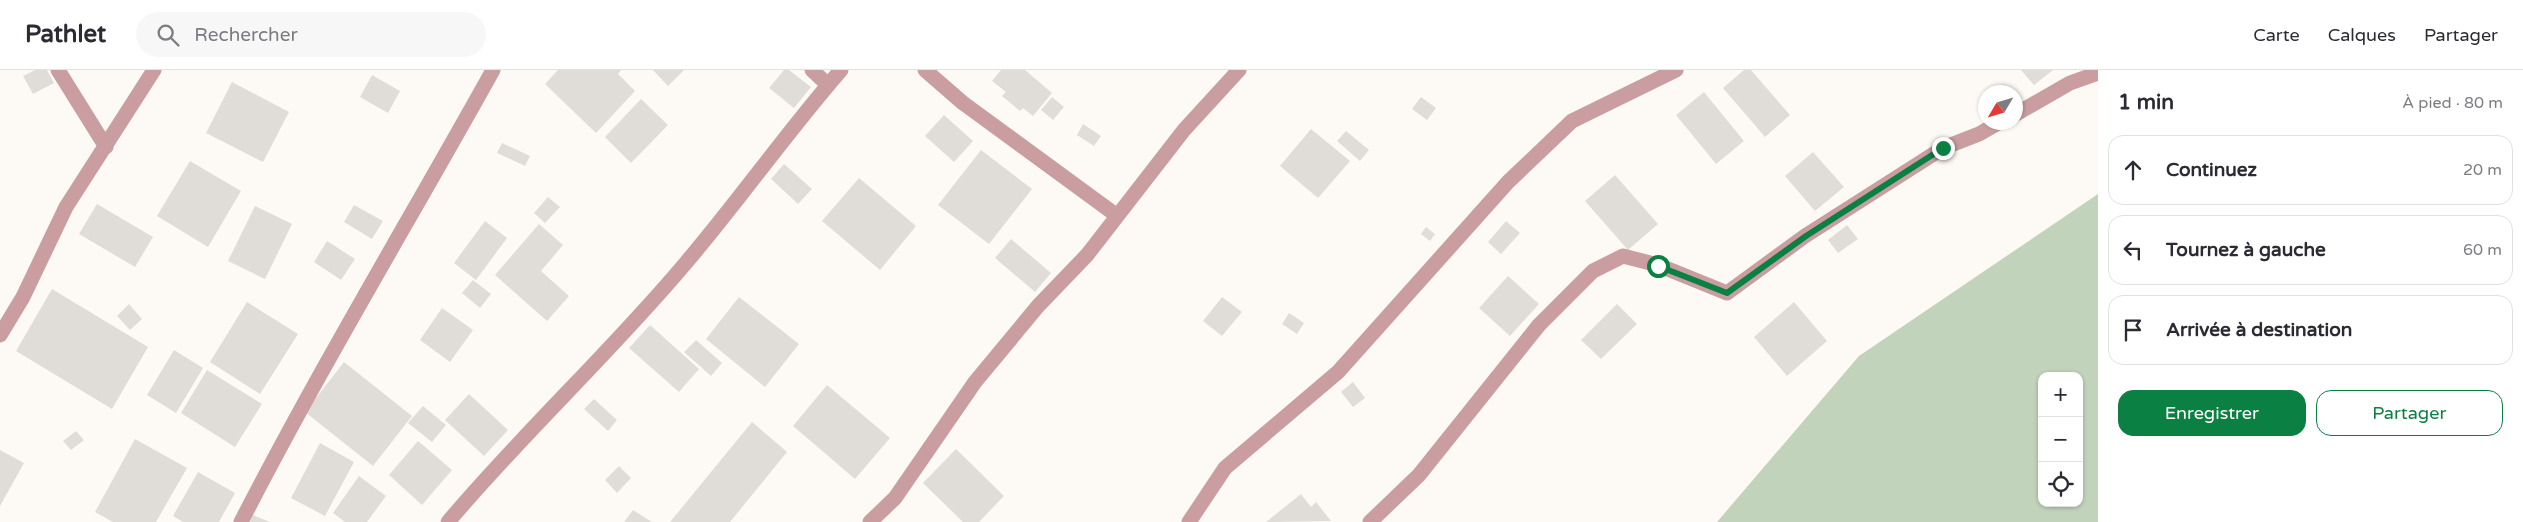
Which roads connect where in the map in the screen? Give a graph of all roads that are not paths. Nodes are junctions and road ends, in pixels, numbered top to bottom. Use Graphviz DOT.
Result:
graph roads {
  1 [pos="58,70"];
  2 [pos="154,70"];
  3 [pos="493,70"];
  4 [pos="812,70"];
  5 [pos="841,70"];
  6 [pos="925,70"];
  7 [pos="1239,70"];
  8 [pos="1676,70"];
  9 [pos="2098,73"];
  10 [pos="828,85"];
  11 [pos="2023,110"];
  12 [pos="1986,130"];
  13 [pos="106,147"];
  14 [pos="1116,215"];
  15 [pos="0,335"];
  16 [pos="241,522"];
  17 [pos="448,522"];
  18 [pos="870,522"];
  19 [pos="1189,522"];
  20 [pos="1370,522"];
  1 -- 13 [label="street"];
  2 -- 13 [label="street"];
  3 -- 16 [label="street"];
  4 -- 10 [label="street"];
  5 -- 10 [label="street"];
  6 -- 14 [label="street"];
  7 -- 14 [label="street"];
  8 -- 19 [label="street"];
  9 -- 11 [label="street"];
  10 -- 17 [label="street"];
  12 -- 20 [label="street"];
  13 -- 15 [label="street"];
  14 -- 18 [label="street"];
}
